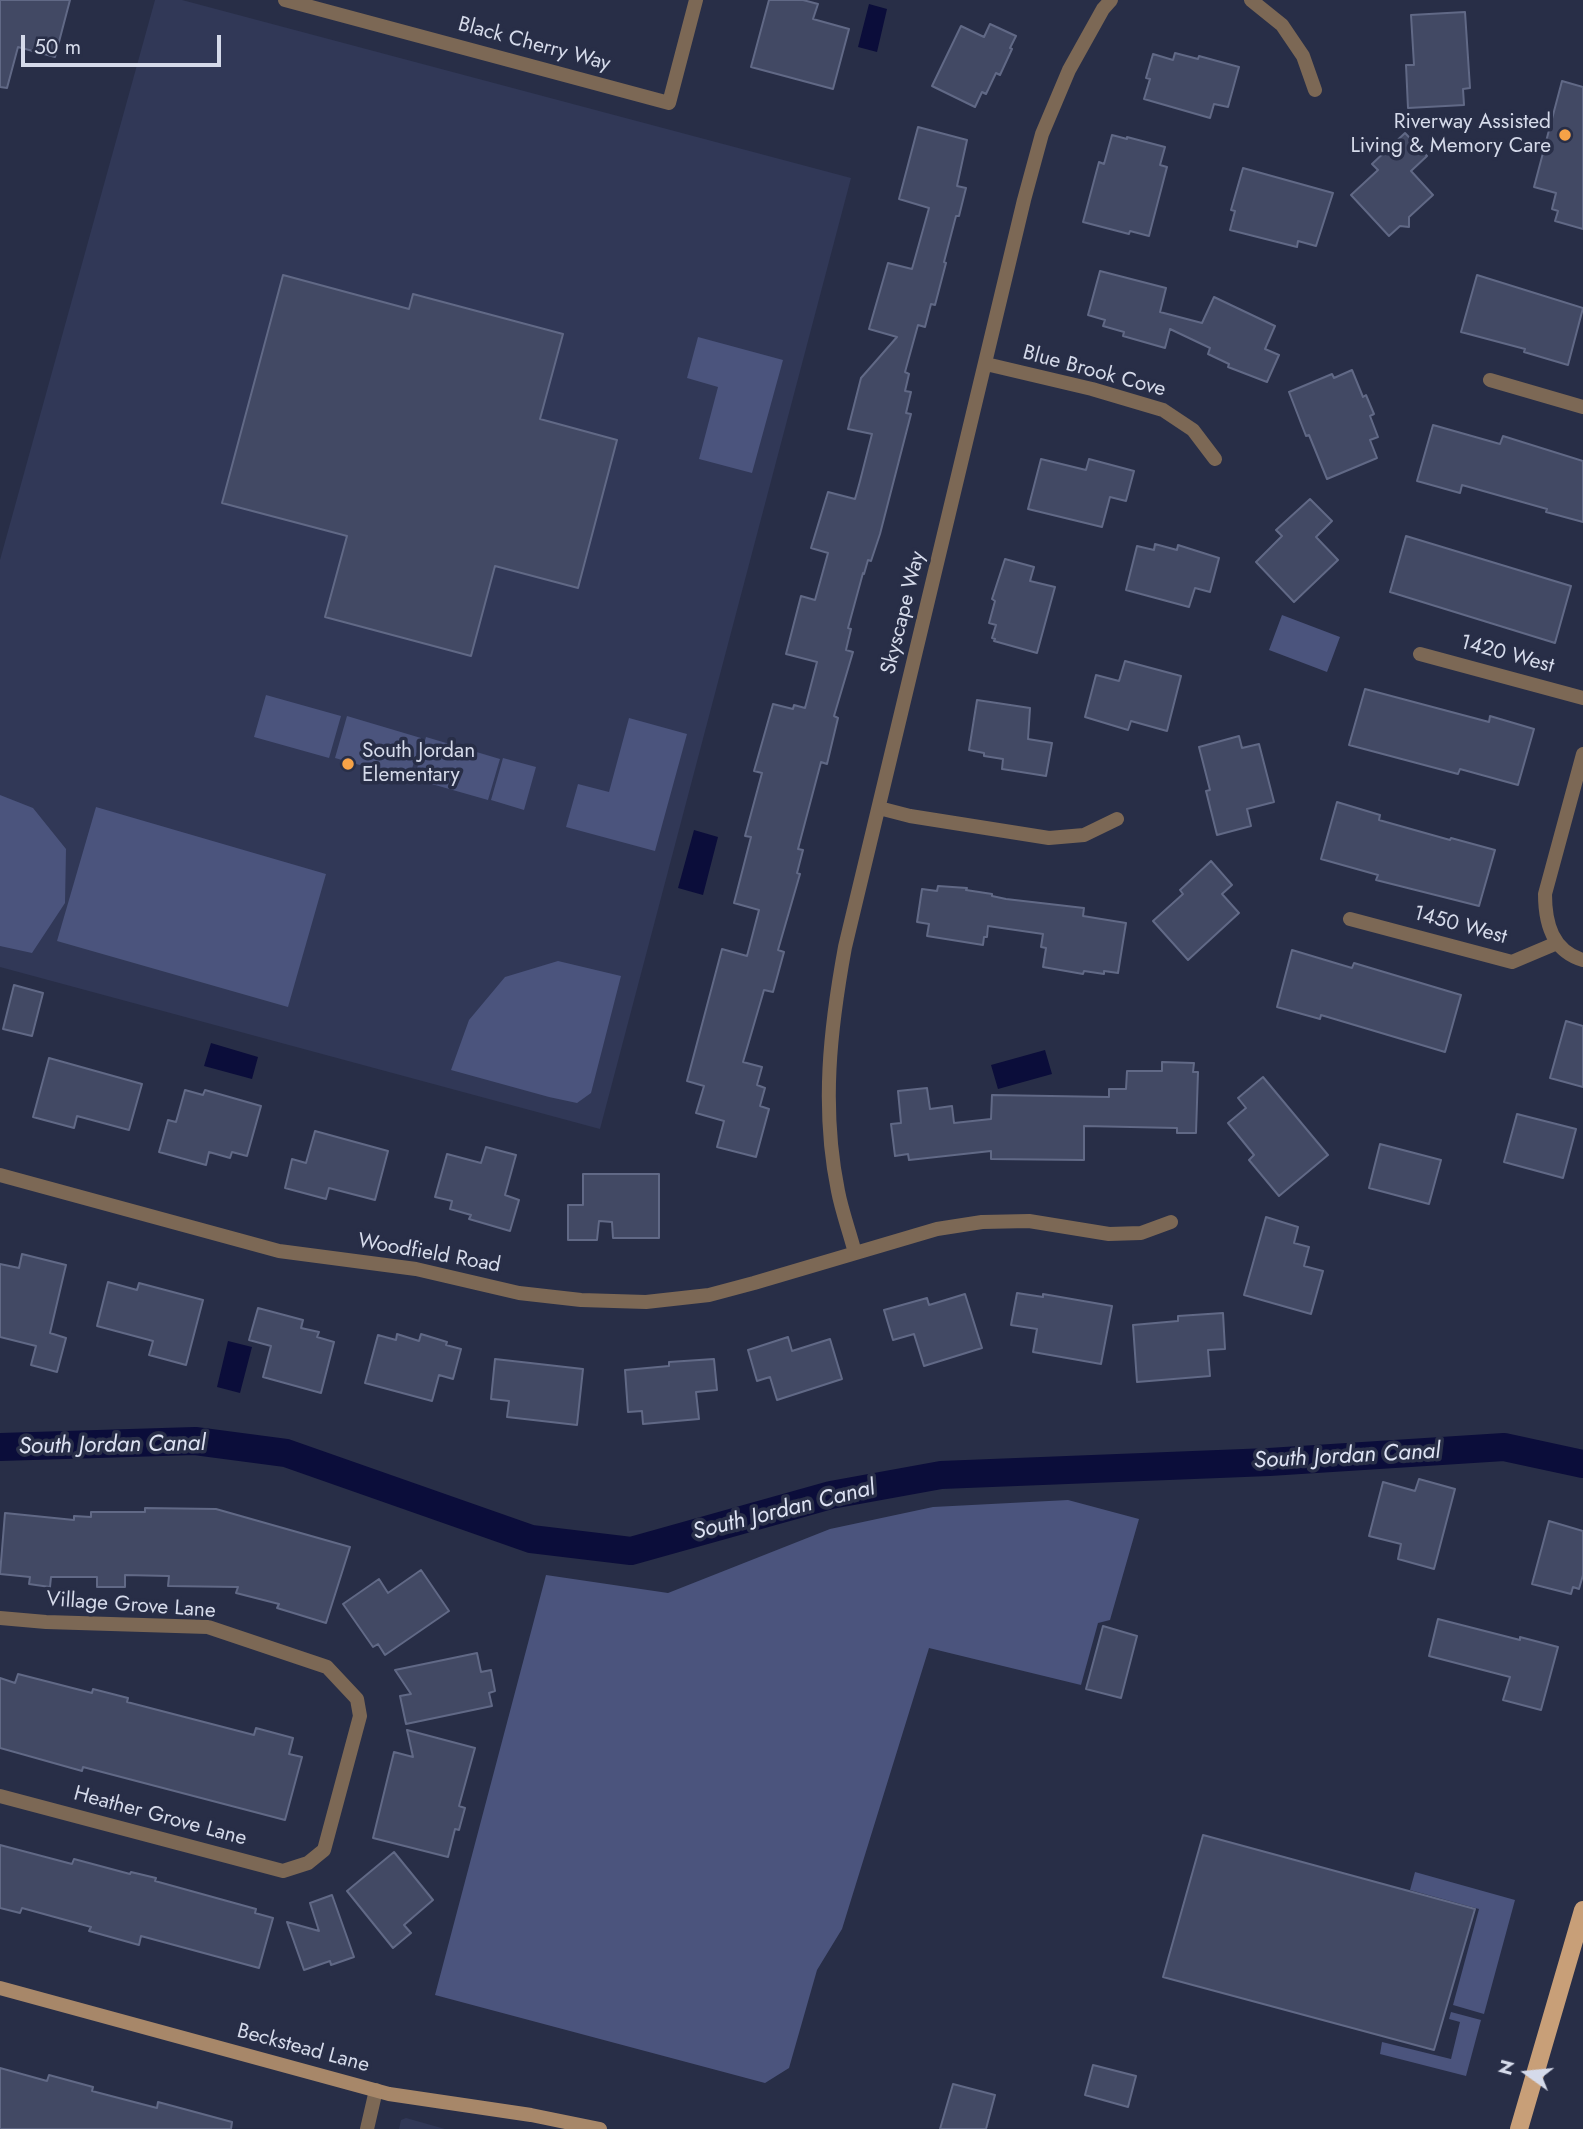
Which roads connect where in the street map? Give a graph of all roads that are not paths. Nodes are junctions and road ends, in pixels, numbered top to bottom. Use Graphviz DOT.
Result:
graph roads {
  1 [pos="285,0"];
  2 [pos="696,0"];
  3 [pos="1111,0"];
  4 [pos="1251,0"];
  5 [pos="1315,90"];
  6 [pos="986,364"];
  7 [pos="1490,380"];
  8 [pos="1583,407"];
  9 [pos="1214,459"];
  10 [pos="1420,654"];
  11 [pos="1583,698"];
  12 [pos="1583,754"];
  13 [pos="878,808"];
  14 [pos="1117,819"];
  15 [pos="1350,919"];
  16 [pos="1557,943"];
  17 [pos="1583,960"];
  18 [pos="0,1175"];
  19 [pos="1171,1222"];
  20 [pos="855,1253"];
  21 [pos="0,1618"];
  22 [pos="0,1796"];
  23 [pos="308,1863"];
  24 [pos="1583,1910"];
  25 [pos="0,1988"];
  26 [pos="376,2090"];
  27 [pos="367,2129"];
  28 [pos="600,2129"];
  29 [pos="1519,2129"];
  1 -- 2 [label="street, Black Cherry Way"];
  3 -- 6 [label="street, Skyscape Way"];
  4 -- 5 [label="street"];
  6 -- 9 [label="street, Blue Brook Cove"];
  6 -- 13 [label="street, Skyscape Way"];
  7 -- 8 [label="street"];
  10 -- 11 [label="street, 1420 West"];
  12 -- 16 [label="street"];
  13 -- 14 [label="street"];
  13 -- 20 [label="street, Skyscape Way"];
  15 -- 16 [label="street, 1450 West"];
  16 -- 17 [label="street"];
  18 -- 20 [label="street, Woodfield Road"];
  19 -- 20 [label="street, Woodfield Road"];
  21 -- 23 [label="street, Village Grove Lane"];
  22 -- 23 [label="street, Heather Grove Lane"];
  24 -- 29 [label="main road"];
  25 -- 26 [label="street, Beckstead Lane"];
  26 -- 27 [label="street"];
  26 -- 28 [label="street, Beckstead Lane"];
}
